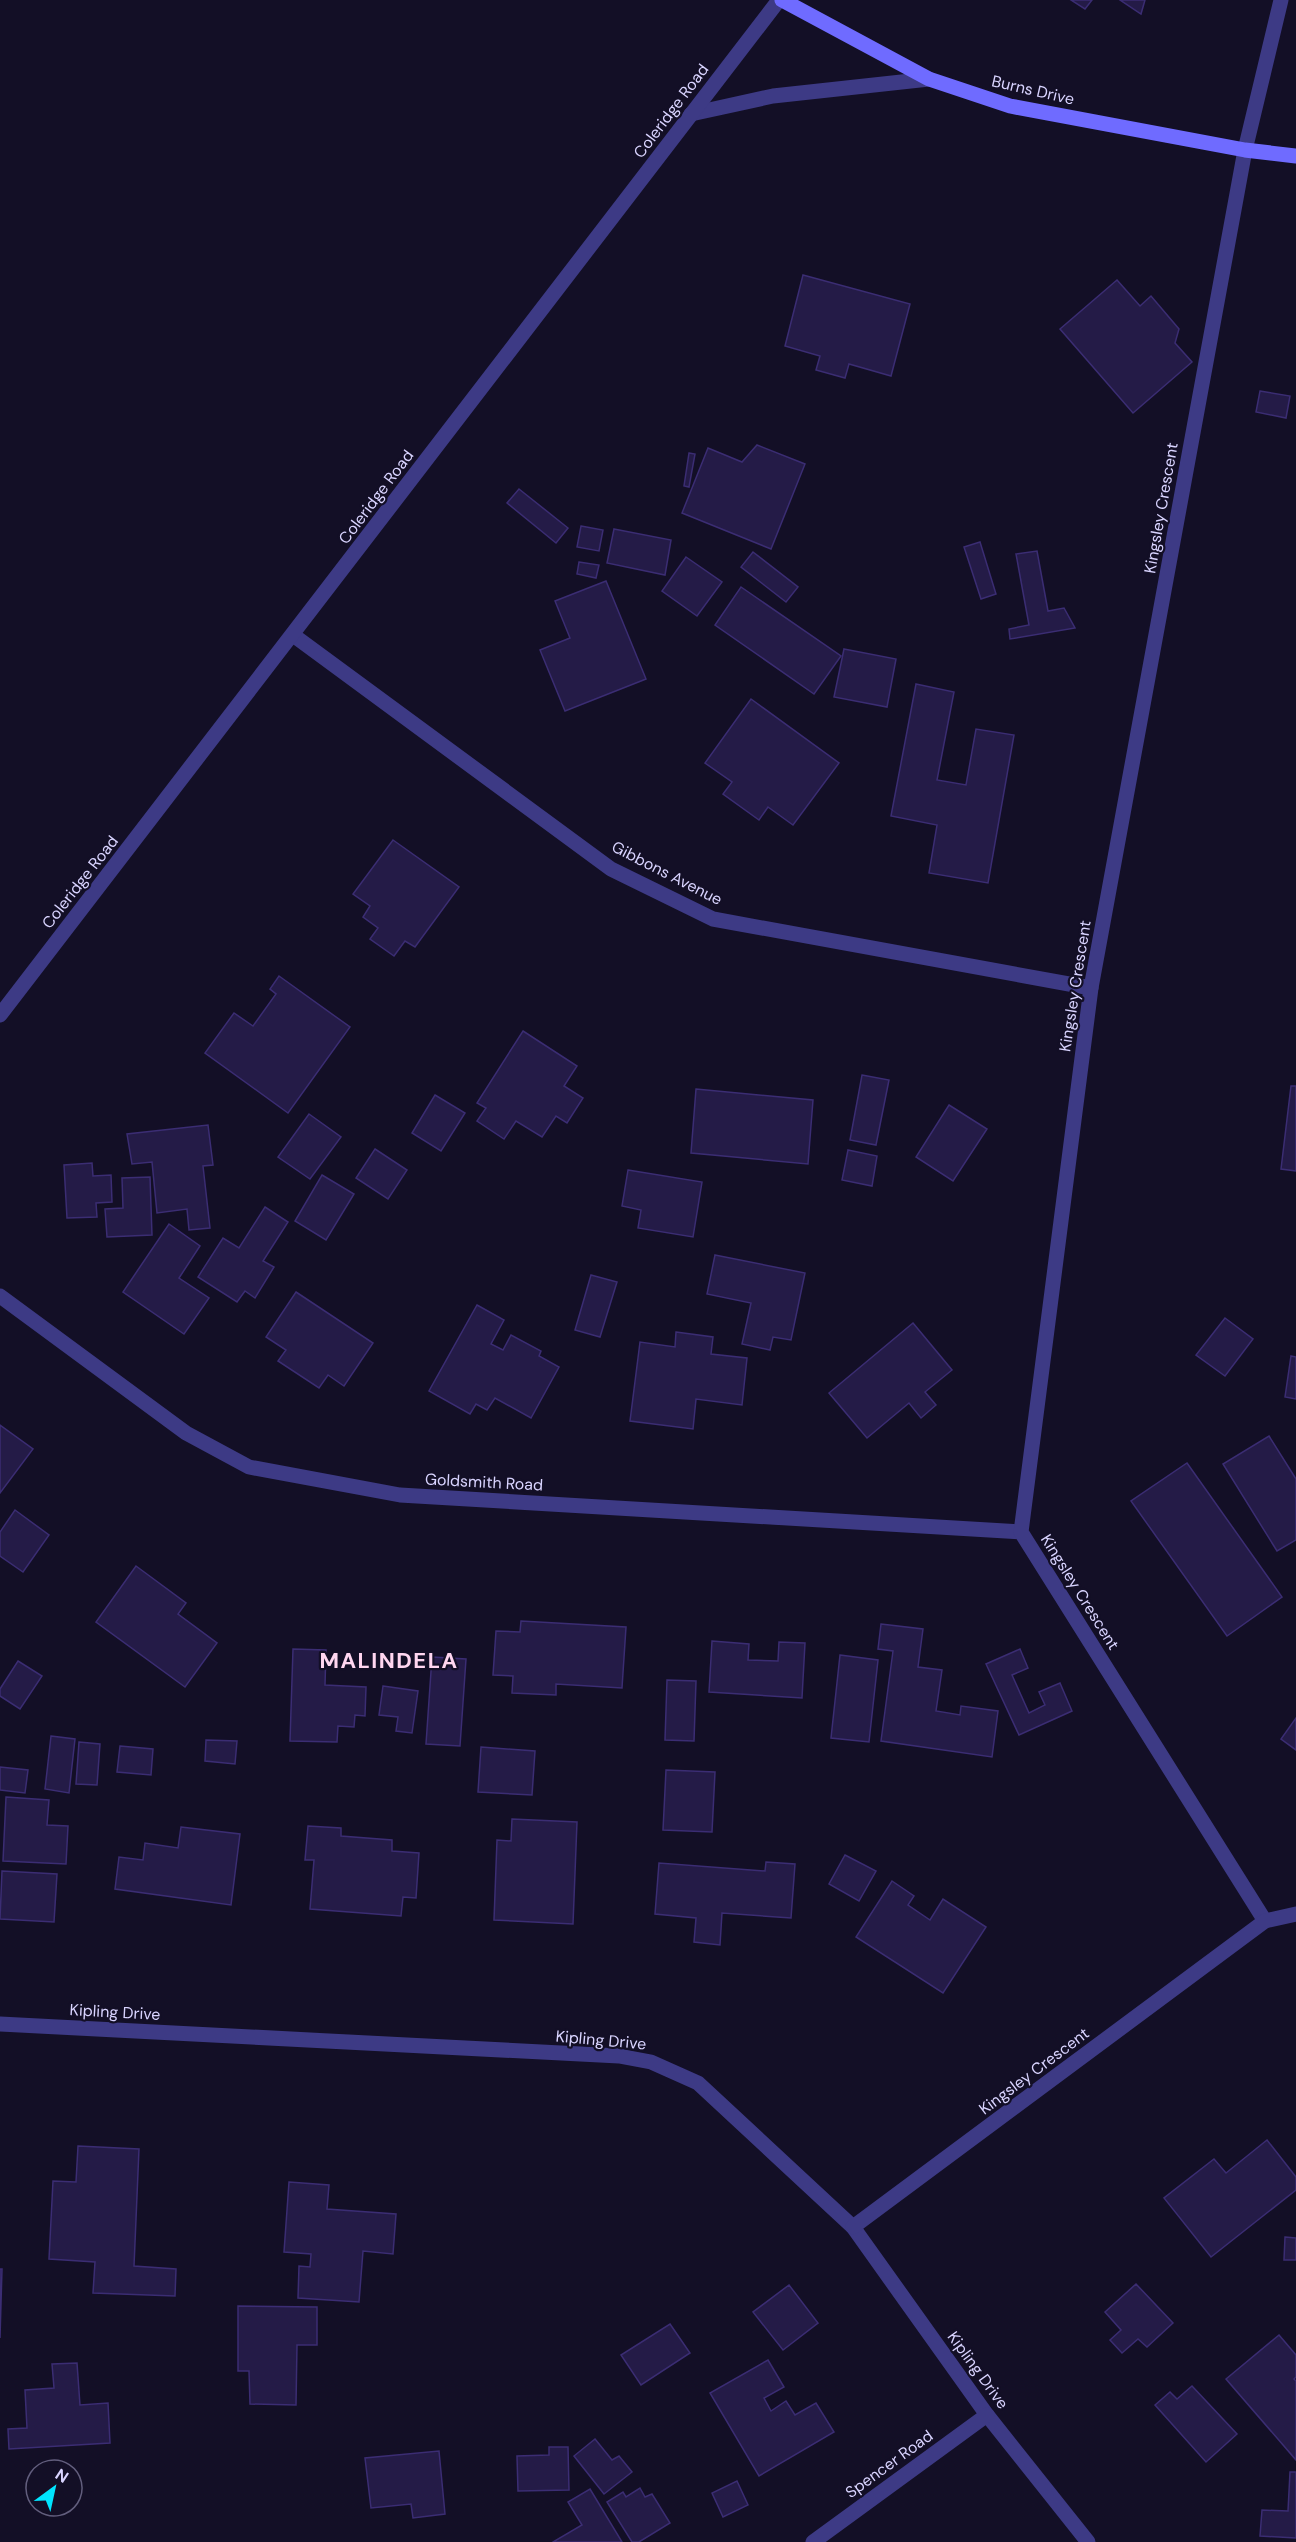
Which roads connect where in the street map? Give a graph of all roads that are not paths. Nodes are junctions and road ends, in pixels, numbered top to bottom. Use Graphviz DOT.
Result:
graph roads {
  1 [pos="780,0"];
  2 [pos="1281,0"];
  3 [pos="929,79"];
  4 [pos="692,114"];
  5 [pos="1245,150"];
  6 [pos="1296,156"];
  7 [pos="293,635"];
  8 [pos="1091,988"];
  9 [pos="0,1015"];
  10 [pos="0,1296"];
  11 [pos="1021,1532"];
  12 [pos="1296,1914"];
  13 [pos="1265,1921"];
  14 [pos="0,2024"];
  15 [pos="854,2228"];
  16 [pos="987,2415"];
  17 [pos="813,2542"];
  18 [pos="1088,2542"];
  1 -- 3 [label="main road, Burns Drive"];
  1 -- 4 [label="street, Coleridge Road"];
  2 -- 5 [label="street, Kingsley Crescent"];
  3 -- 4 [label="street"];
  3 -- 5 [label="main road, Burns Drive"];
  4 -- 7 [label="street, Coleridge Road"];
  5 -- 6 [label="main road, Burns Drive"];
  5 -- 8 [label="street, Kingsley Crescent"];
  7 -- 8 [label="street, Gibbons Avenue"];
  7 -- 9 [label="street, Coleridge Road"];
  8 -- 11 [label="street, Kingsley Crescent"];
  10 -- 11 [label="street, Goldsmith Road"];
  11 -- 13 [label="street, Kingsley Crescent"];
  12 -- 13 [label="street, Kingsley Crescent"];
  13 -- 15 [label="street, Kingsley Crescent"];
  14 -- 15 [label="street, Kipling Drive"];
  15 -- 16 [label="street, Kipling Drive"];
  16 -- 17 [label="street, Spencer Road"];
  16 -- 18 [label="street, Kipling Drive"];
}
